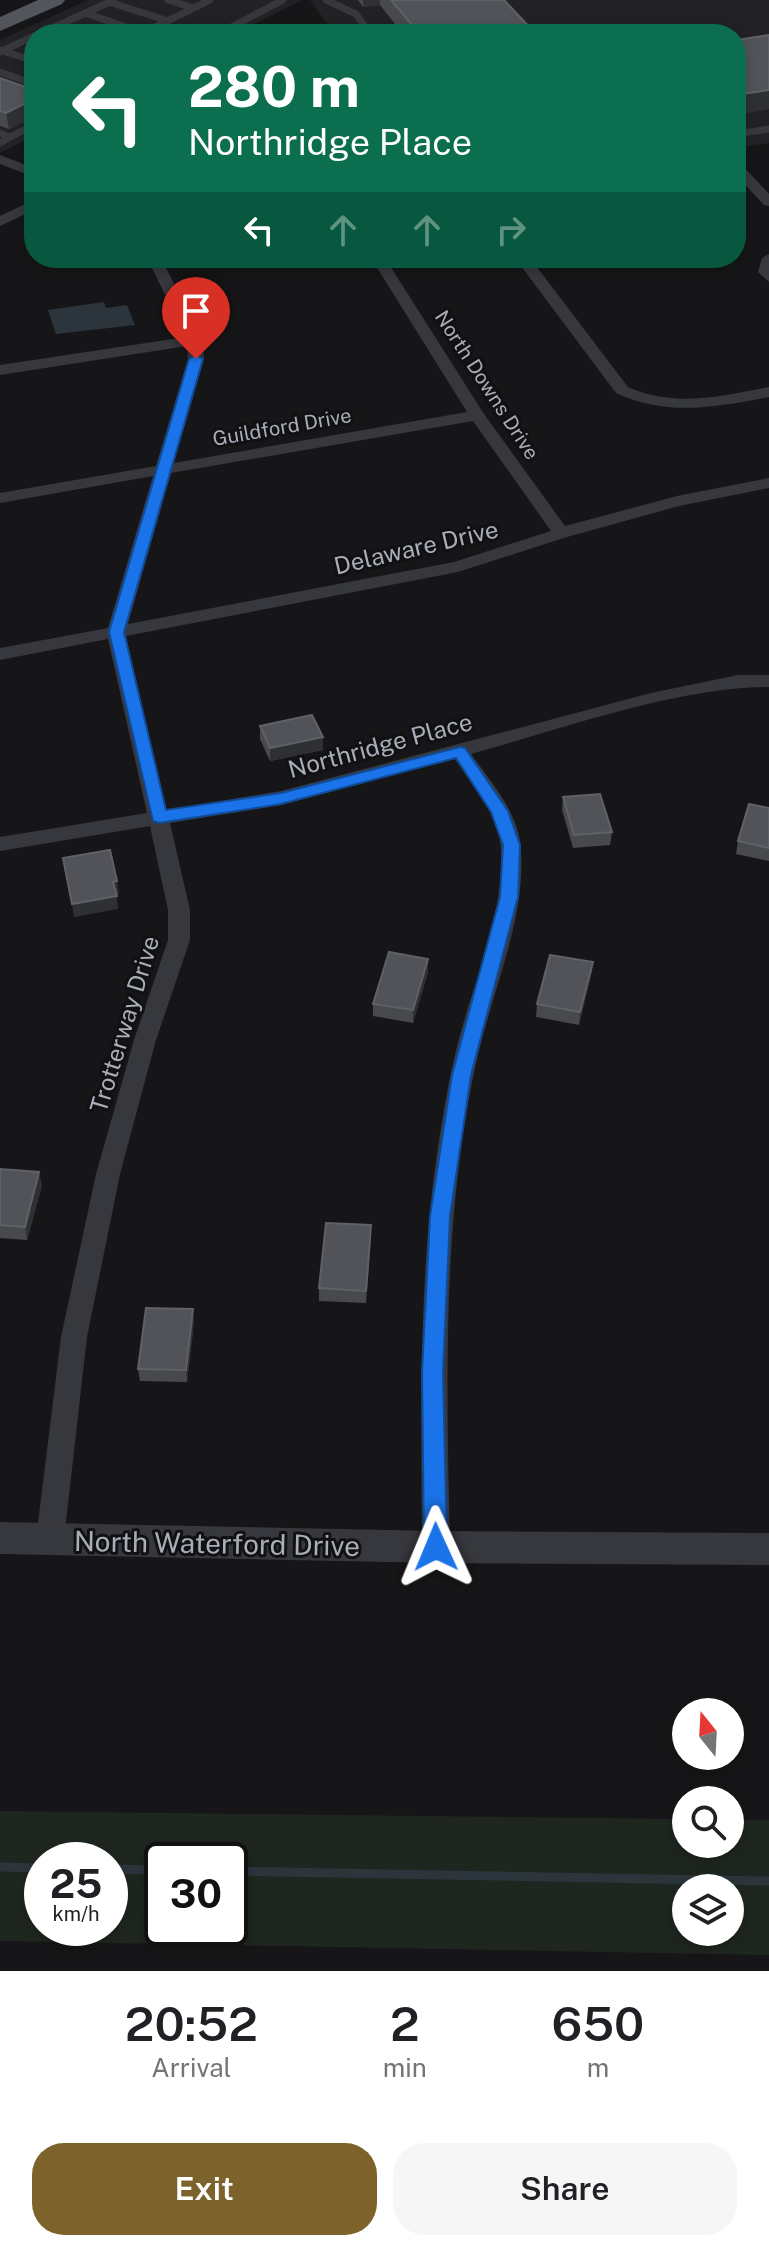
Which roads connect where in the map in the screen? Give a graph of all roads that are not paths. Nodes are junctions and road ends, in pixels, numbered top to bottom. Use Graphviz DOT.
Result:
graph roads {
  1 [pos="55,0"];
  2 [pos="168,0"];
  3 [pos="210,0"];
  4 [pos="283,0"];
  5 [pos="326,0"];
  6 [pos="112,1"];
  7 [pos="194,8"];
  8 [pos="85,13"];
  9 [pos="168,21"];
  10 [pos="61,24"];
  11 [pos="116,24"];
  12 [pos="162,24"];
  13 [pos="237,24"];
  14 [pos="363,24"];
  15 [pos="0,25"];
  16 [pos="24,42"];
  17 [pos="1,51"];
  18 [pos="24,58"];
  19 [pos="0,72"];
  20 [pos="24,81"];
  21 [pos="0,88"];
  22 [pos="24,90"];
  23 [pos="769,129"];
  24 [pos="24,130"];
  25 [pos="746,132"];
  26 [pos="0,133"];
  27 [pos="10,137"];
  28 [pos="0,143"];
  29 [pos="0,159"];
  30 [pos="24,169"];
  31 [pos="746,178"];
  32 [pos="769,202"];
  33 [pos="24,209"];
  34 [pos="0,222"];
  35 [pos="769,258"];
  36 [pos="159,268"];
  37 [pos="384,268"];
  38 [pos="530,268"];
  39 [pos="769,277"];
  40 [pos="195,340"];
  41 [pos="0,370"];
  42 [pos="769,392"];
  43 [pos="477,415"];
  44 [pos="165,470"];
  45 [pos="769,483"];
  46 [pos="0,498"];
  47 [pos="561,533"];
  48 [pos="116,632"];
  49 [pos="0,654"];
  50 [pos="769,681"];
  51 [pos="460,752"];
  52 [pos="159,817"];
  53 [pos="0,844"];
  54 [pos="0,1538"];
  55 [pos="50,1539"];
  56 [pos="436,1547"];
  57 [pos="769,1549"];
  1 -- 15 [label="main road"];
  2 -- 7 [label="lane"];
  3 -- 7 [label="lane"];
  4 -- 13 [label="lane"];
  5 -- 14 [label="lane"];
  6 -- 8 [label="lane"];
  6 -- 9 [label="lane"];
  7 -- 9 [label="lane"];
  8 -- 10 [label="lane"];
  8 -- 11 [label="lane"];
  9 -- 12 [label="lane"];
  16 -- 17 [label="lane"];
  17 -- 18 [label="lane"];
  19 -- 20 [label="lane"];
  21 -- 22 [label="lane"];
  23 -- 25 [label="lane"];
  24 -- 27 [label="lane"];
  26 -- 27 [label="lane"];
  27 -- 28 [label="lane"];
  29 -- 30 [label="street"];
  31 -- 32 [label="street"];
  33 -- 34 [label="street"];
  35 -- 39 [label="street"];
  36 -- 40 [label="street"];
  37 -- 43 [label="street, North Downs Drive"];
  38 -- 42 [label="street"];
  40 -- 41 [label="street"];
  40 -- 44 [label="street, Trotterway Drive"];
  43 -- 44 [label="street, Guildford Drive"];
  43 -- 47 [label="street, North Downs Drive"];
  44 -- 46 [label="street, Guildford Drive"];
  44 -- 48 [label="street, Trotterway Drive"];
  45 -- 47 [label="street, Delaware Drive"];
  47 -- 48 [label="street, Delaware Drive"];
  48 -- 49 [label="street, Delaware Drive"];
  48 -- 52 [label="street, Trotterway Drive"];
  50 -- 51 [label="street, Northridge Place"];
  51 -- 52 [label="street, Northridge Place"];
  51 -- 56 [label="street"];
  52 -- 53 [label="street, Northridge Place"];
  52 -- 55 [label="street, Trotterway Drive"];
  54 -- 55 [label="street, North Waterford Drive"];
  55 -- 56 [label="street, North Waterford Drive"];
  56 -- 57 [label="street, North Waterford Drive"];
}
